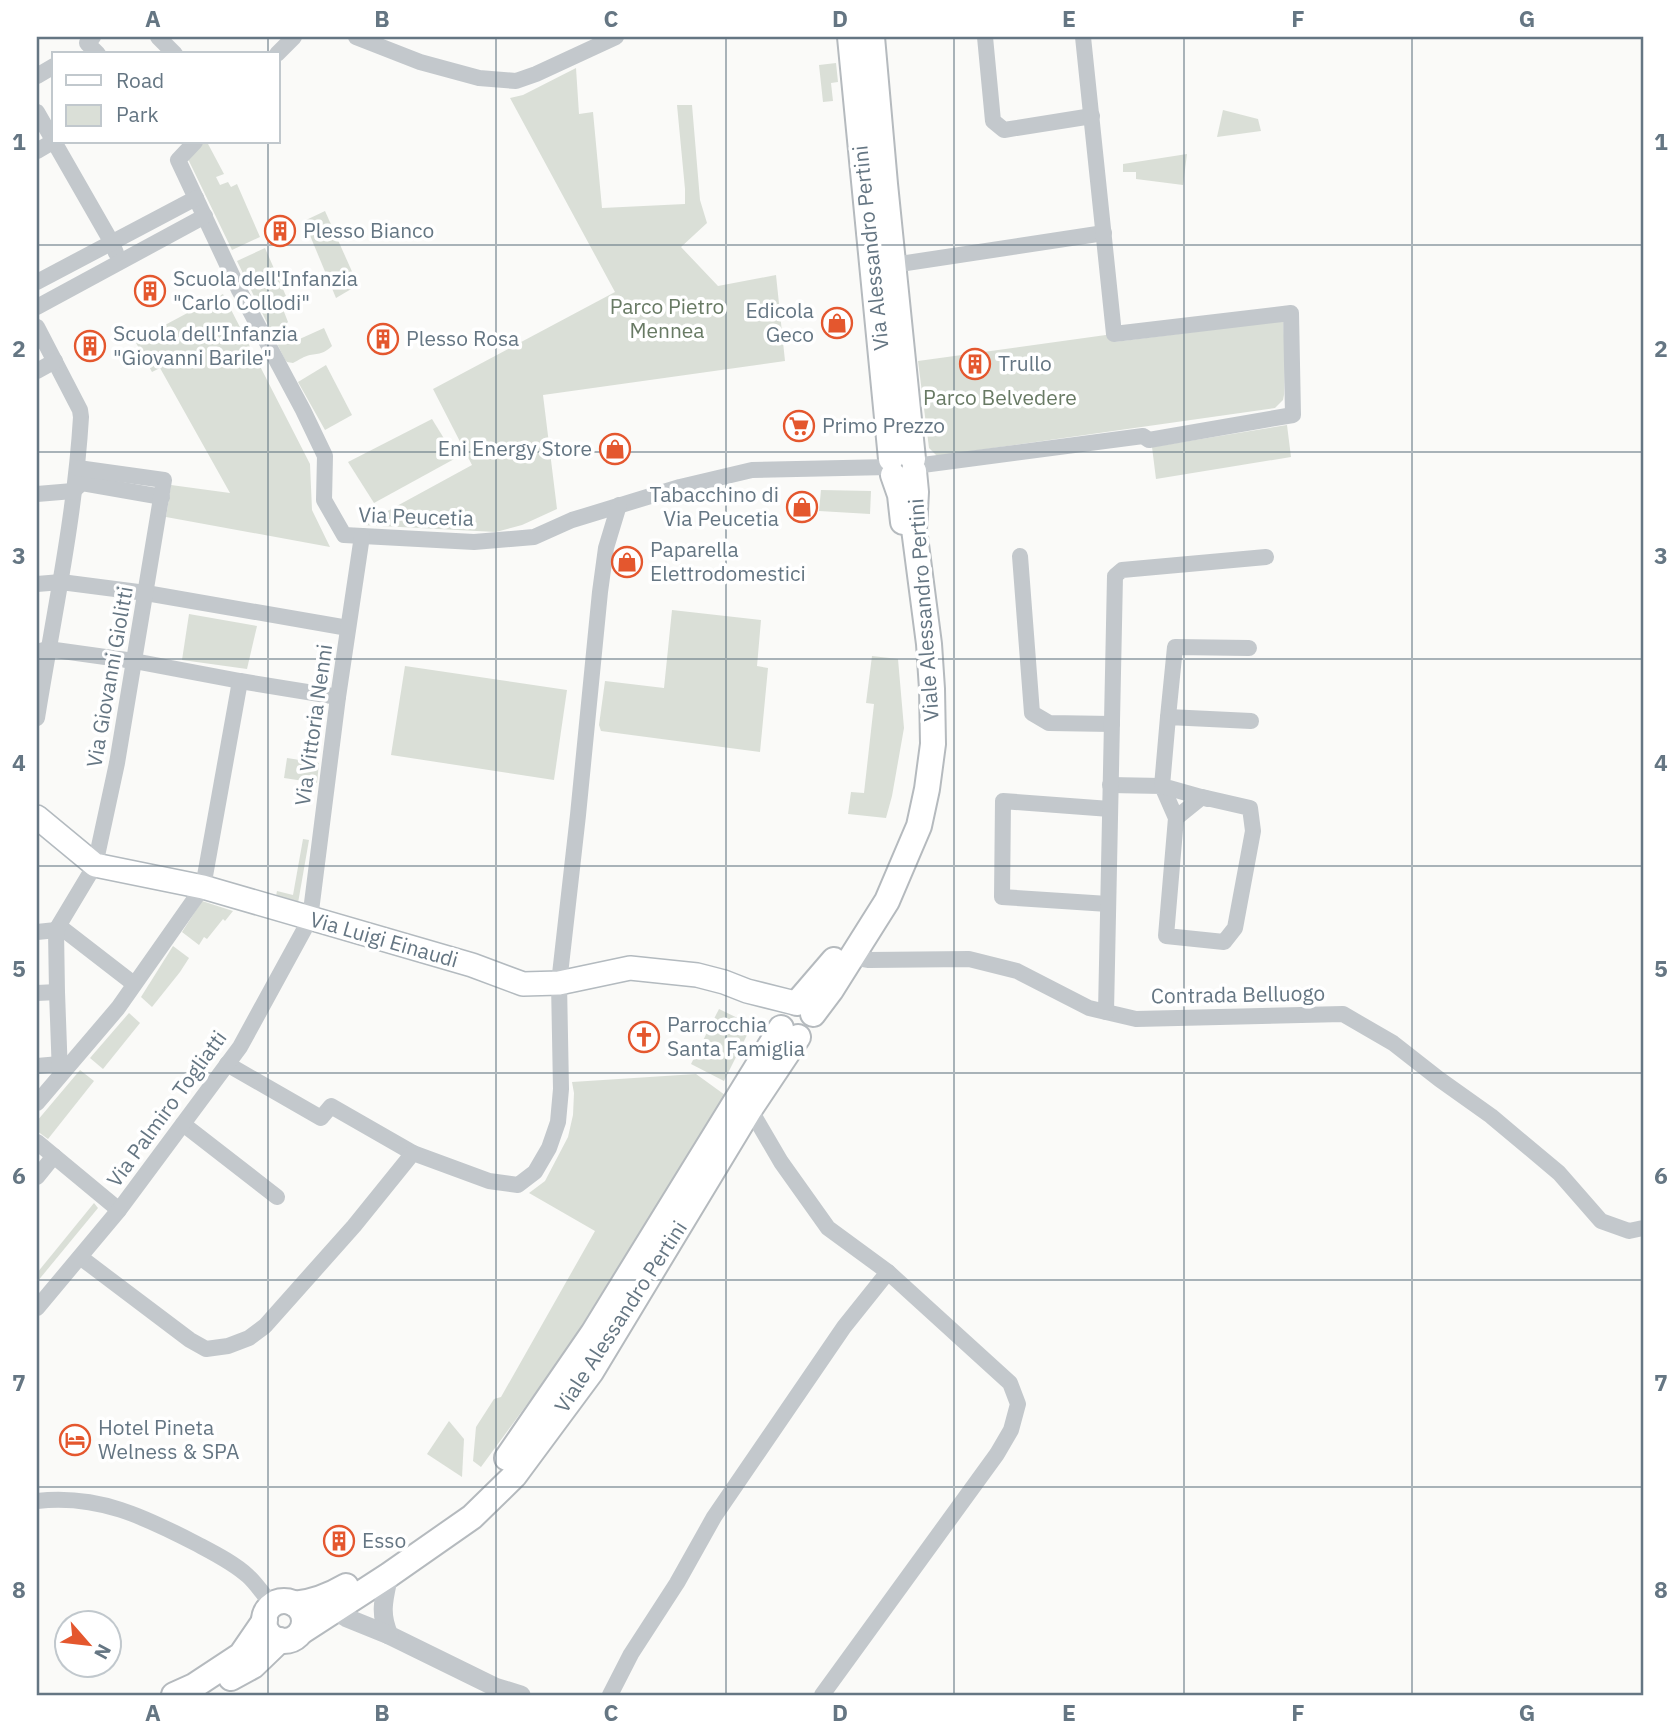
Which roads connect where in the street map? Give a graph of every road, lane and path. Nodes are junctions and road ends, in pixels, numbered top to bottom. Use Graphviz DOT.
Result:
graph roads {
  1 [pos="158,37"];
  2 [pos="294,37"];
  3 [pos="356,37"];
  4 [pos="616,37"];
  5 [pos="850,37"];
  6 [pos="872,37"];
  7 [pos="985,37"];
  8 [pos="1083,37"];
  9 [pos="173,52"];
  10 [pos="279,52"];
  11 [pos="37,112"];
  12 [pos="1091,116"];
  13 [pos="52,138"];
  14 [pos="55,144"];
  15 [pos="193,144"];
  16 [pos="195,198"];
  17 [pos="205,216"];
  18 [pos="1104,233"];
  19 [pos="112,243"];
  20 [pos="120,262"];
  21 [pos="893,265"];
  22 [pos="37,282"];
  23 [pos="37,307"];
  24 [pos="37,327"];
  25 [pos="55,362"];
  26 [pos="37,371"];
  27 [pos="902,466"];
  28 [pos="78,468"];
  29 [pos="73,491"];
  30 [pos="37,494"];
  31 [pos="162,497"];
  32 [pos="619,505"];
  33 [pos="598,512"];
  34 [pos="362,537"];
  35 [pos="606,548"];
  36 [pos="1020,556"];
  37 [pos="1266,557"];
  38 [pos="61,582"];
  39 [pos="37,584"];
  40 [pos="146,593"];
  41 [pos="348,628"];
  42 [pos="1249,648"];
  43 [pos="42,650"];
  44 [pos="134,661"];
  45 [pos="240,681"];
  46 [pos="338,697"];
  47 [pos="1168,717"];
  48 [pos="37,718"];
  49 [pos="1251,721"];
  50 [pos="1112,724"];
  51 [pos="1110,785"];
  52 [pos="1162,786"];
  53 [pos="1208,799"];
  54 [pos="1110,809"];
  55 [pos="37,817"];
  56 [pos="1176,818"];
  57 [pos="95,864"];
  58 [pos="203,887"];
  59 [pos="1108,904"];
  60 [pos="310,919"];
  61 [pos="57,928"];
  62 [pos="37,932"];
  63 [pos="852,957"];
  64 [pos="559,983"];
  65 [pos="134,984"];
  66 [pos="747,991"];
  67 [pos="57,992"];
  68 [pos="37,993"];
  69 [pos="802,1006"];
  70 [pos="1106,1012"];
  71 [pos="787,1030"];
  72 [pos="227,1064"];
  73 [pos="37,1066"];
  74 [pos="60,1070"];
  75 [pos="37,1103"];
  76 [pos="750,1109"];
  77 [pos="183,1124"];
  78 [pos="37,1142"];
  79 [pos="414,1153"];
  80 [pos="54,1156"];
  81 [pos="37,1177"];
  82 [pos="277,1197"];
  83 [pos="119,1210"];
  84 [pos="1643,1228"];
  85 [pos="80,1256"];
  86 [pos="888,1272"];
  87 [pos="37,1308"];
  88 [pos="37,1501"];
  89 [pos="389,1575"];
  90 [pos="277,1610"];
  91 [pos="334,1610"];
  92 [pos="389,1634"];
  93 [pos="290,1636"];
  94 [pos="174,1695"];
  95 [pos="200,1695"];
  96 [pos="522,1695"];
  97 [pos="610,1695"];
  98 [pos="822,1695"];
  1 -- 9 [label="street"];
  2 -- 10 [label="street"];
  3 -- 4 [label="street"];
  5 -- 27 [label="main road, Via Alessandro Pertini"];
  6 -- 21 [label="main road, Via Alessandro Pertini"];
  7 -- 12 [label="street"];
  8 -- 12 [label="street"];
  11 -- 13 [label="street"];
  12 -- 18 [label="street"];
  14 -- 19 [label="street"];
  15 -- 16 [label="street, Via Peucetia"];
  16 -- 17 [label="street, Via Peucetia"];
  16 -- 19 [label="street"];
  17 -- 20 [label="street"];
  17 -- 34 [label="street, Via Peucetia"];
  18 -- 21 [label="street"];
  18 -- 27 [label="street, Via Peucetia"];
  19 -- 20 [label="street"];
  19 -- 22 [label="street"];
  20 -- 23 [label="street"];
  21 -- 27 [label="main road, Via Alessandro Pertini"];
  24 -- 25 [label="street"];
  25 -- 26 [label="street"];
  25 -- 28 [label="street"];
  27 -- 32 [label="street, Via Peucetia"];
  27 -- 63 [label="main road, Viale Alessandro Pertini"];
  27 -- 69 [label="main road, Viale Alessandro Pertini"];
  28 -- 29 [label="street"];
  28 -- 31 [label="street"];
  29 -- 30 [label="street"];
  29 -- 31 [label="street"];
  29 -- 38 [label="street"];
  31 -- 40 [label="street, Via Giovanni Giolitti"];
  32 -- 33 [label="street, Via Peucetia"];
  32 -- 35 [label="street"];
  33 -- 34 [label="street, Via Peucetia"];
  33 -- 35 [label="street"];
  34 -- 41 [label="street, Via Vittoria Nenni"];
  35 -- 64 [label="street"];
  36 -- 50 [label="street"];
  37 -- 50 [label="street"];
  38 -- 39 [label="street"];
  38 -- 40 [label="street"];
  38 -- 43 [label="street"];
  40 -- 41 [label="street"];
  40 -- 44 [label="street, Via Giovanni Giolitti"];
  41 -- 46 [label="street, Via Vittoria Nenni"];
  42 -- 47 [label="street"];
  43 -- 44 [label="street"];
  43 -- 48 [label="street"];
  44 -- 45 [label="street"];
  44 -- 57 [label="street, Via Giovanni Giolitti"];
  45 -- 46 [label="street"];
  45 -- 58 [label="street"];
  46 -- 60 [label="street, Via Vittoria Nenni"];
  47 -- 49 [label="street"];
  47 -- 52 [label="street"];
  50 -- 51 [label="street"];
  51 -- 52 [label="street"];
  51 -- 54 [label="street"];
  52 -- 53 [label="street"];
  52 -- 56 [label="street"];
  53 -- 56 [label="street"];
  53 -- 56 [label="street"];
  54 -- 59 [label="street"];
  54 -- 59 [label="street"];
  55 -- 57 [label="main road, Via Luigi Einaudi"];
  57 -- 58 [label="main road, Via Luigi Einaudi"];
  57 -- 61 [label="street, Via Giovanni Giolitti"];
  58 -- 60 [label="main road, Via Luigi Einaudi"];
  58 -- 65 [label="street"];
  59 -- 70 [label="street"];
  60 -- 64 [label="main road, Via Luigi Einaudi"];
  60 -- 72 [label="street, Via Palmiro Togliatti"];
  61 -- 62 [label="street"];
  61 -- 65 [label="street"];
  61 -- 67 [label="street"];
  63 -- 69 [label="main road, Viale Alessandro Pertini"];
  63 -- 70 [label="street, Contrada Belluogo"];
  64 -- 66 [label="main road, Via Luigi Einaudi"];
  64 -- 79 [label="street"];
  65 -- 74 [label="street"];
  66 -- 69 [label="main road, Via Luigi Einaudi"];
  66 -- 71 [label="main road"];
  67 -- 68 [label="street"];
  67 -- 74 [label="street"];
  69 -- 71 [label="main road, Viale Alessandro Pertini"];
  70 -- 84 [label="street, Contrada Belluogo"];
  71 -- 76 [label="main road, Viale Alessandro Pertini"];
  71 -- 90 [label="main road, Viale Alessandro Pertini"];
  72 -- 77 [label="street, Via Palmiro Togliatti"];
  72 -- 79 [label="street"];
  73 -- 74 [label="street"];
  74 -- 75 [label="street"];
  76 -- 86 [label="street"];
  76 -- 89 [label="main road, Viale Alessandro Pertini"];
  77 -- 82 [label="street"];
  77 -- 83 [label="street, Via Palmiro Togliatti"];
  78 -- 80 [label="street"];
  79 -- 85 [label="street"];
  80 -- 81 [label="street"];
  80 -- 83 [label="street"];
  83 -- 85 [label="street, Via Palmiro Togliatti"];
  85 -- 87 [label="street, Via Palmiro Togliatti"];
  86 -- 97 [label="street"];
  86 -- 98 [label="street"];
  88 -- 90 [label="street"];
  89 -- 91 [label="main road, Viale Alessandro Pertini"];
  89 -- 92 [label="street"];
  90 -- 93 [label="main road"];
  90 -- 93 [label="main road"];
  90 -- 94 [label="main road"];
  91 -- 92 [label="street"];
  91 -- 93 [label="main road, Viale Alessandro Pertini"];
  92 -- 96 [label="street"];
  93 -- 95 [label="main road, Viale Alessandro Pertini"];
}
